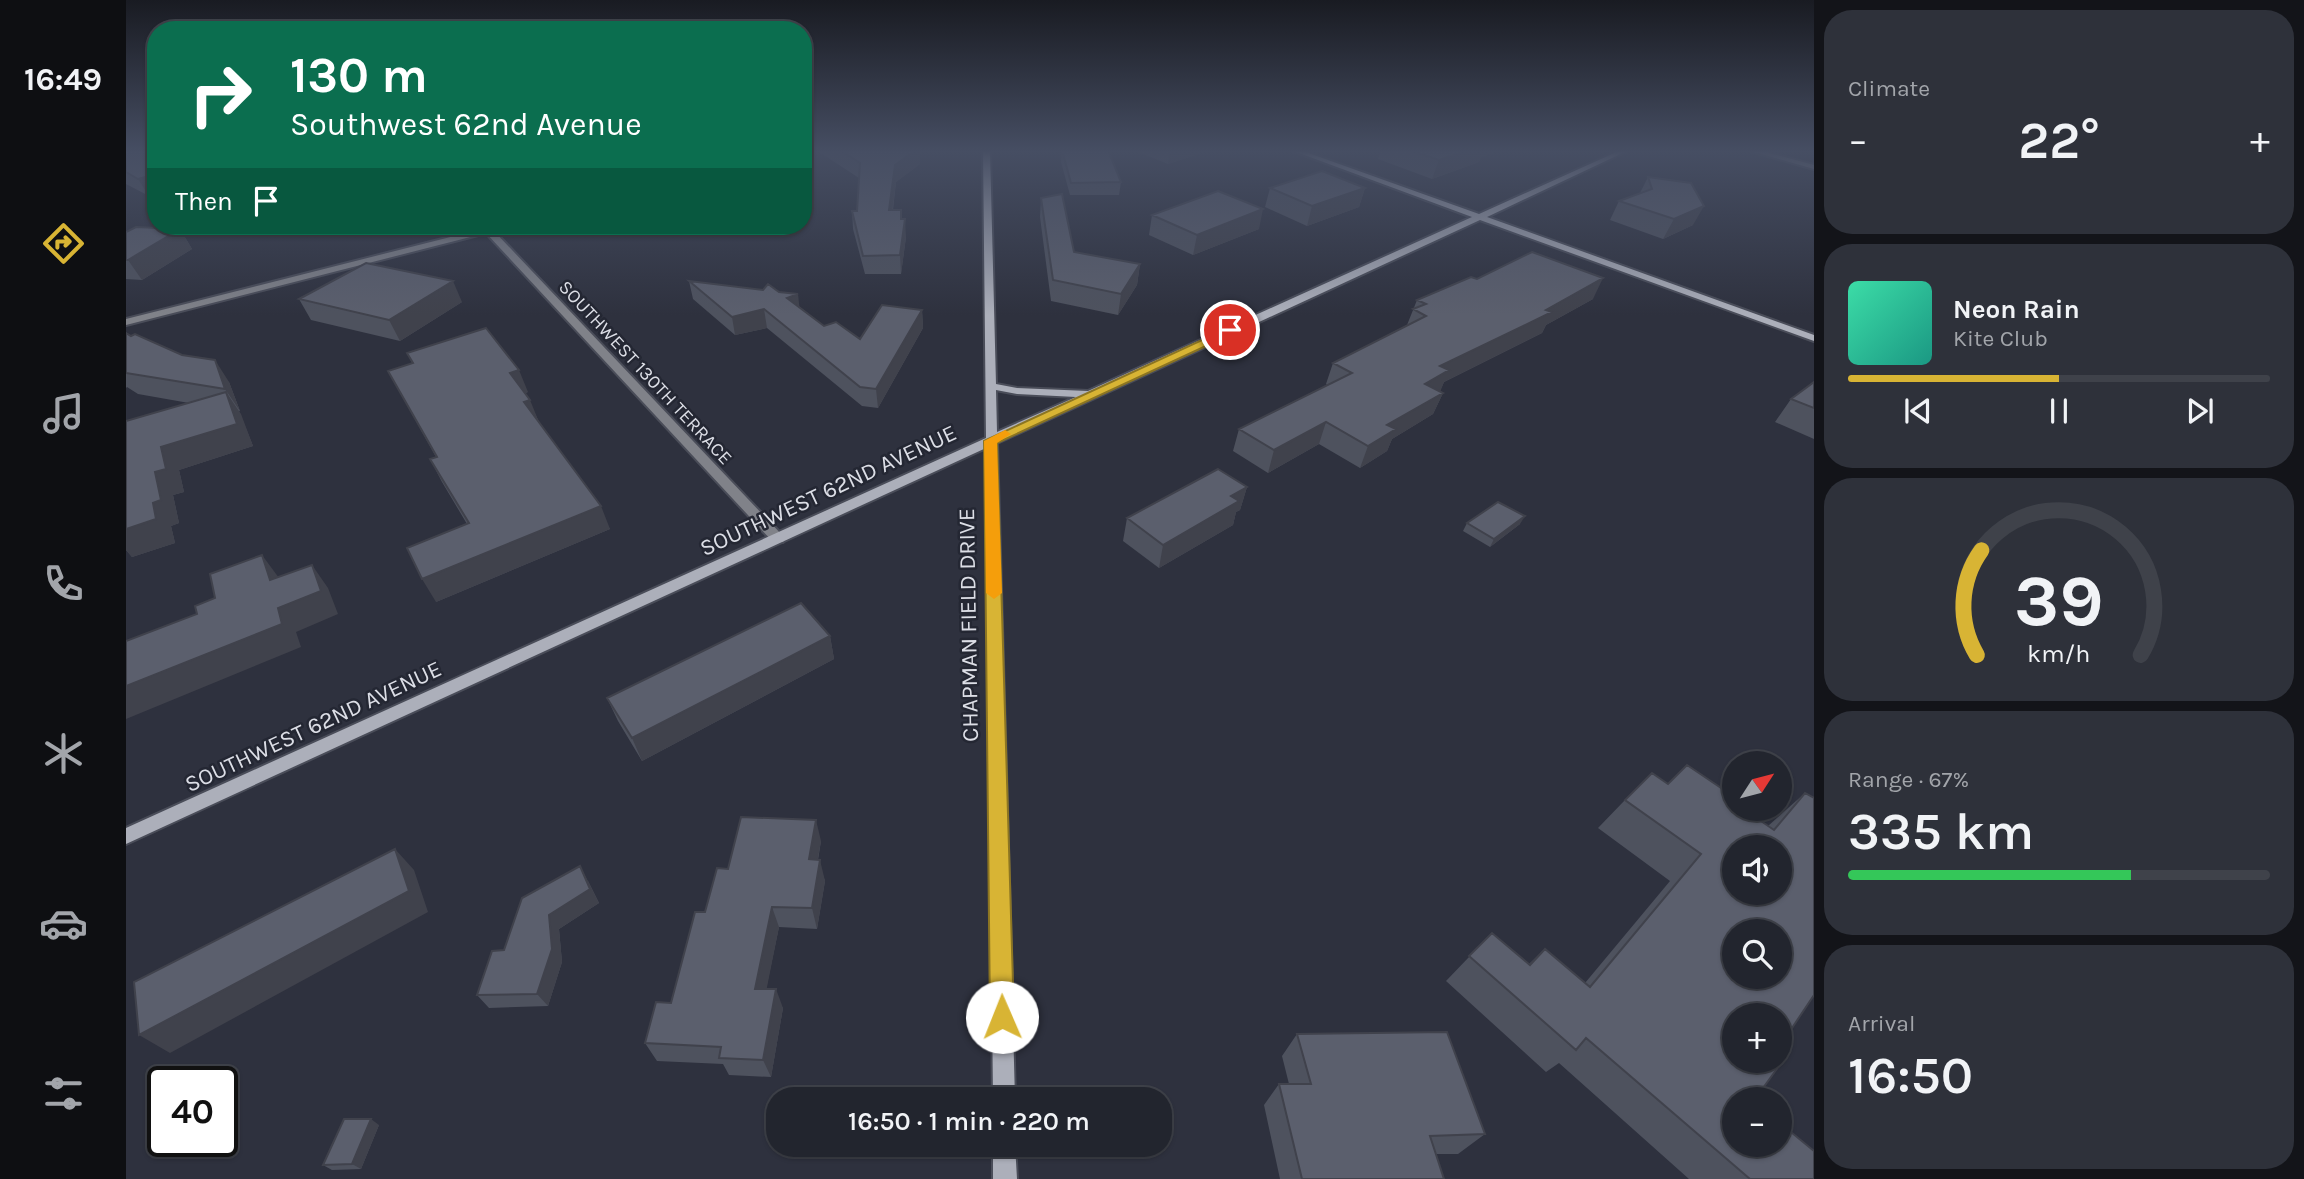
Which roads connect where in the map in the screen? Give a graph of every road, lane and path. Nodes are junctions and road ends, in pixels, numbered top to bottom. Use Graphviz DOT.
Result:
graph roads {
  1 [pos="987,205"];
  2 [pos="1447,205"];
  3 [pos="1502,205"];
  4 [pos="1477,216"];
  5 [pos="468,235"];
  6 [pos="493,235"];
  7 [pos="126,322"];
  8 [pos="1814,338"];
  9 [pos="990,386"];
  10 [pos="1092,394"];
  11 [pos="991,441"];
  12 [pos="778,539"];
  13 [pos="126,836"];
  14 [pos="1004,1087"];
  15 [pos="1004,1157"];
  16 [pos="1005,1179"];
  1 -- 9 [label="street, CHAPMAN FIELD DRIVE"];
  2 -- 4 [label="street"];
  3 -- 4 [label="street, SOUTHWEST 62ND AVENUE"];
  4 -- 8 [label="street"];
  4 -- 10 [label="street, SOUTHWEST 62ND AVENUE"];
  5 -- 7 [label="street"];
  6 -- 12 [label="street, SOUTHWEST 130TH TERRACE"];
  9 -- 10 [label="street"];
  9 -- 11 [label="street, CHAPMAN FIELD DRIVE"];
  10 -- 11 [label="street, SOUTHWEST 62ND AVENUE"];
  11 -- 12 [label="street, SOUTHWEST 62ND AVENUE"];
  11 -- 14 [label="street, CHAPMAN FIELD DRIVE"];
  12 -- 13 [label="street, SOUTHWEST 62ND AVENUE"];
  15 -- 16 [label="street"];
}
